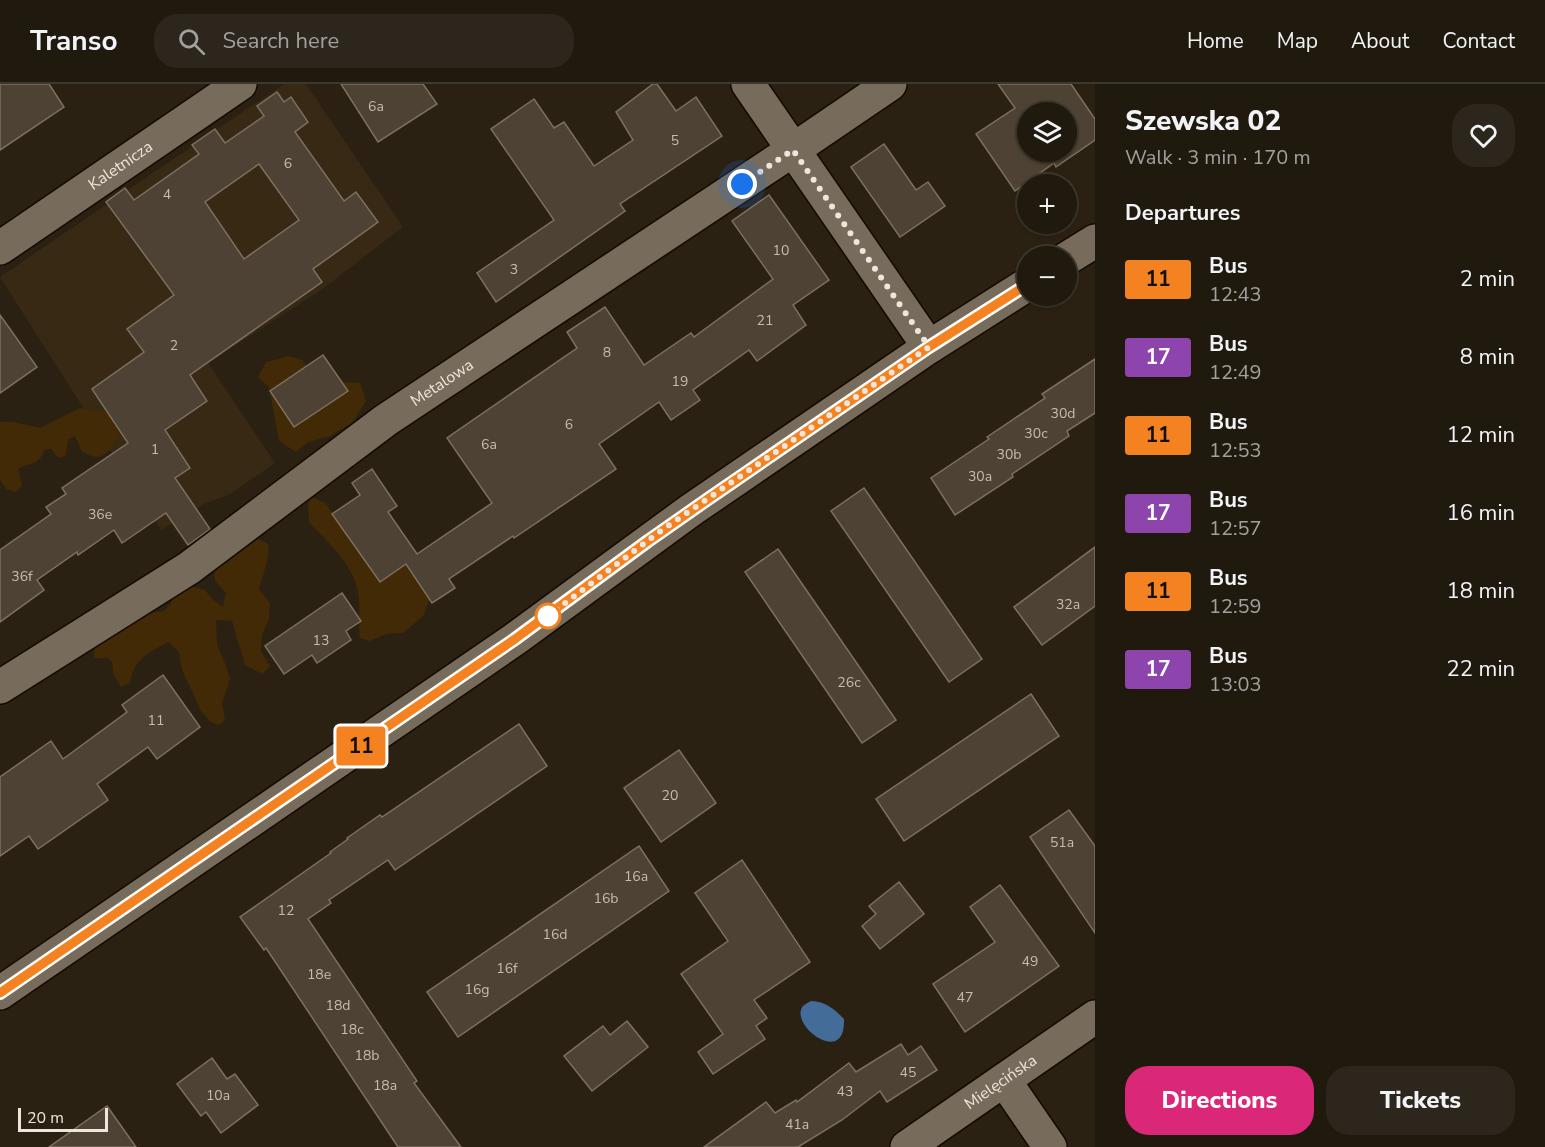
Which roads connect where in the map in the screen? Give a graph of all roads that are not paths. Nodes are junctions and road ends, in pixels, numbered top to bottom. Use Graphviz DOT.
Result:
graph roads {
  1 [pos="240,84"];
  2 [pos="748,84"];
  3 [pos="890,84"];
  4 [pos="793,150"];
  5 [pos="1095,241"];
  6 [pos="0,248"];
  7 [pos="1077,252"];
  8 [pos="1017,291"];
  9 [pos="929,347"];
  10 [pos="0,687"];
  11 [pos="0,993"];
  12 [pos="1095,1017"];
  13 [pos="1004,1080"];
  14 [pos="907,1147"];
  15 [pos="1050,1147"];
  1 -- 6 [label="street, Kaletnicza"];
  2 -- 4 [label="street"];
  3 -- 4 [label="street, Metalowa"];
  4 -- 9 [label="street"];
  4 -- 10 [label="street, Metalowa"];
  5 -- 7 [label="street"];
  8 -- 9 [label="street"];
  9 -- 11 [label="street"];
  12 -- 13 [label="street, Mielęcińska"];
  13 -- 14 [label="street, Mielęcińska"];
  13 -- 15 [label="street"];
}
